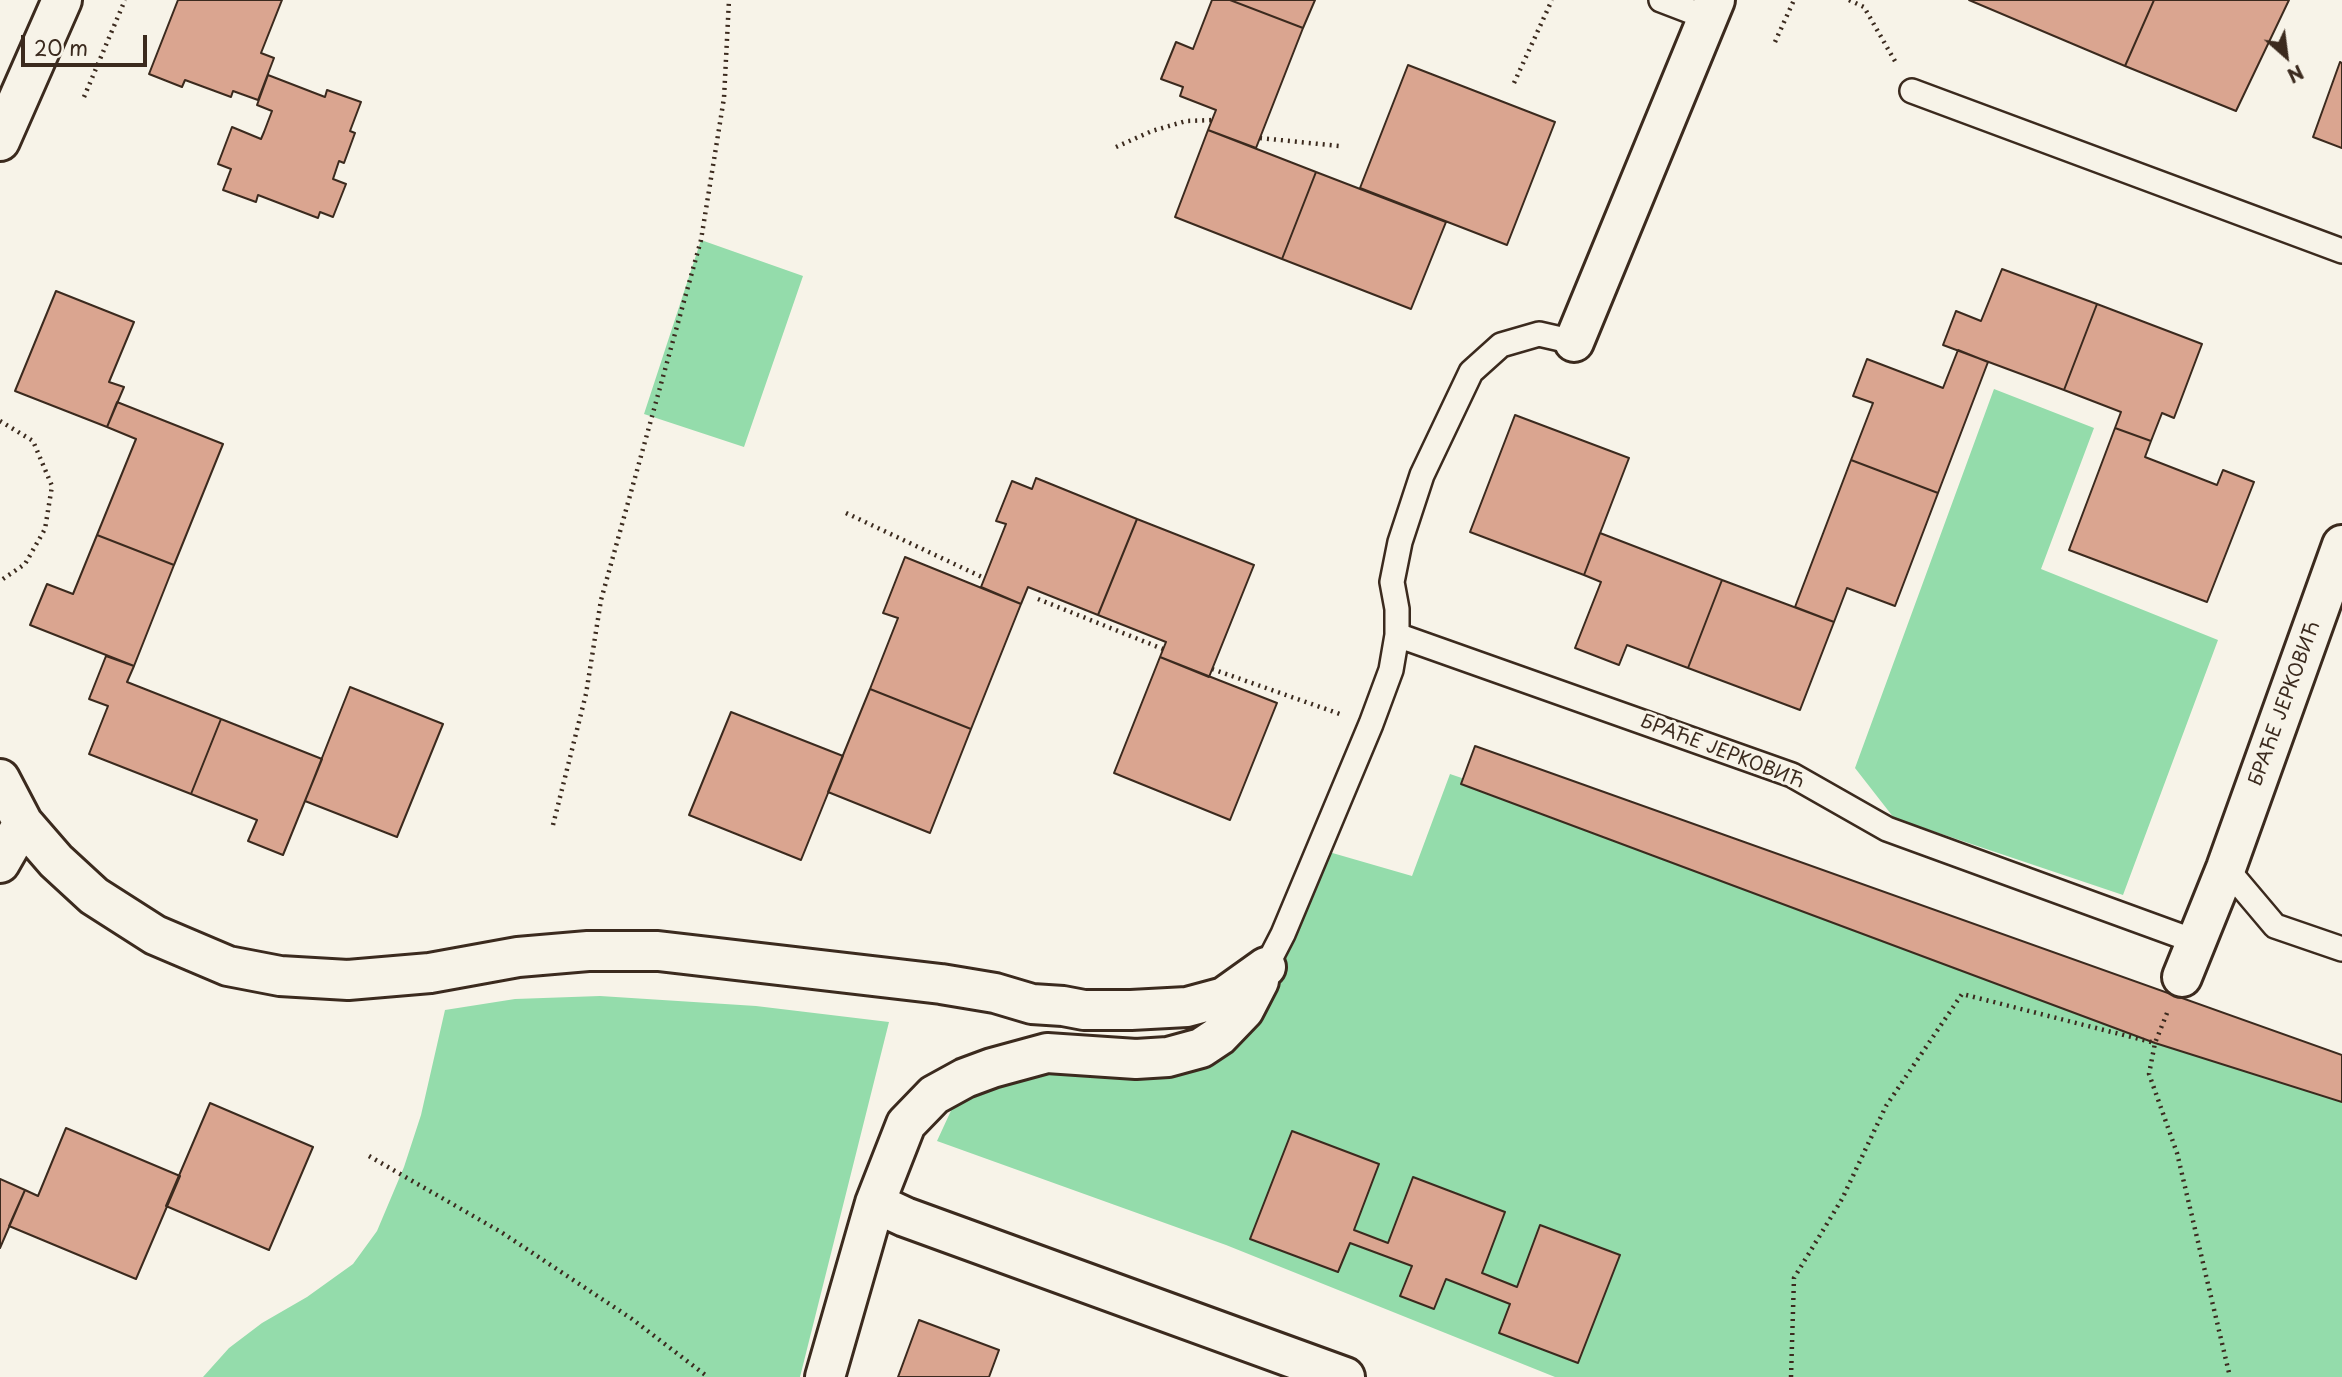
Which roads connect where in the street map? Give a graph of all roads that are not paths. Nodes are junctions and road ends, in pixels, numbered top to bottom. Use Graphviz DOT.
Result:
graph roads {
  1 [pos="62,0"];
  2 [pos="1661,0"];
  3 [pos="1711,9"];
  4 [pos="1912,91"];
  5 [pos="0,141"];
  6 [pos="2342,251"];
  7 [pos="1574,342"];
  8 [pos="2342,545"];
  9 [pos="1397,635"];
  10 [pos="0,779"];
  11 [pos="23,822"];
  12 [pos="0,863"];
  13 [pos="2226,868"];
  14 [pos="2197,942"];
  15 [pos="2342,949"];
  16 [pos="1266,967"];
  17 [pos="2182,977"];
  18 [pos="875,1203"];
  19 [pos="1338,1376"];
  20 [pos="825,1377"];
  1 -- 5 [label="street"];
  2 -- 3 [label="lane"];
  3 -- 7 [label="street"];
  4 -- 6 [label="lane"];
  7 -- 9 [label="lane"];
  8 -- 13 [label="street, БРАЋЕ ЈЕРКОВИЋ"];
  9 -- 14 [label="lane, БРАЋЕ ЈЕРКОВИЋ"];
  9 -- 16 [label="lane"];
  10 -- 11 [label="street"];
  11 -- 12 [label="street"];
  11 -- 16 [label="street"];
  13 -- 14 [label="street, БРАЋЕ ЈЕРКОВИЋ"];
  13 -- 15 [label="lane"];
  14 -- 17 [label="street, БРАЋЕ ЈЕРКОВИЋ"];
  16 -- 18 [label="street"];
  18 -- 19 [label="street"];
  18 -- 20 [label="street"];
}
